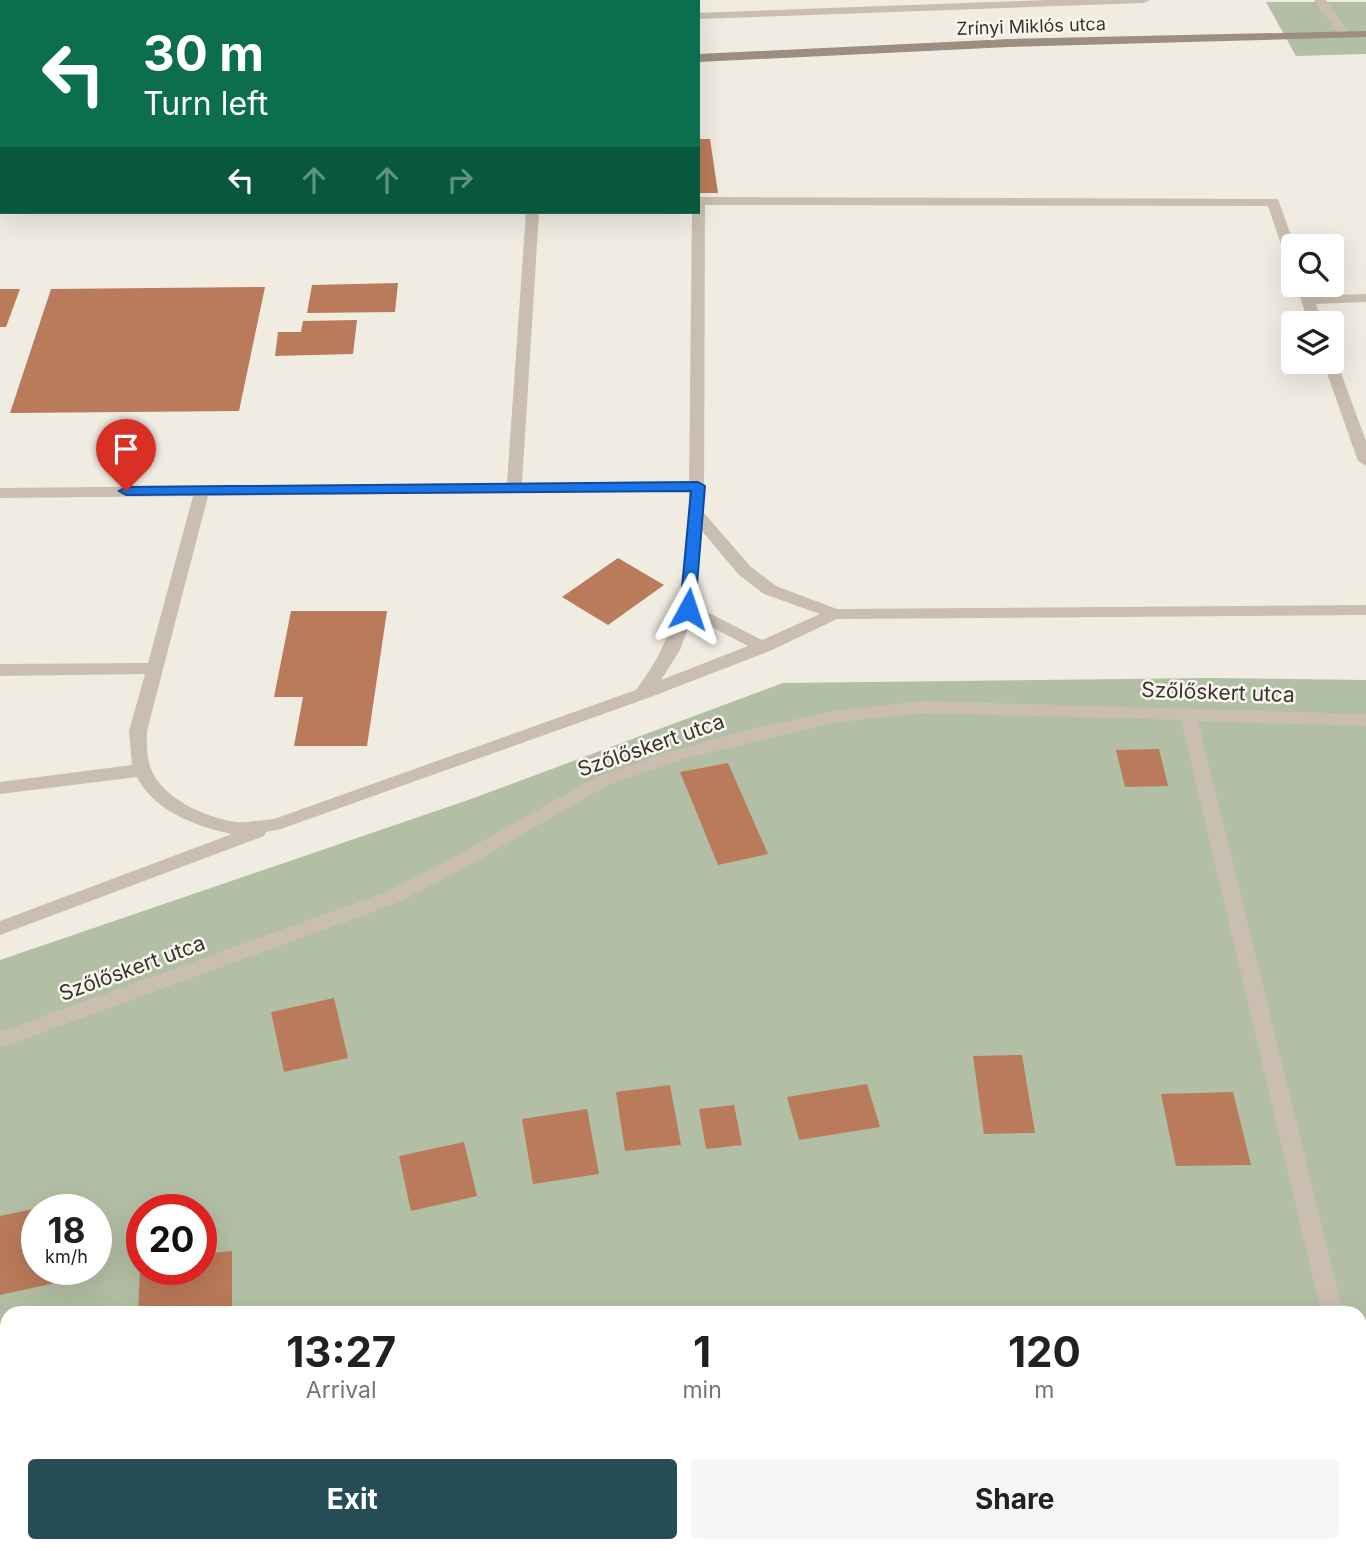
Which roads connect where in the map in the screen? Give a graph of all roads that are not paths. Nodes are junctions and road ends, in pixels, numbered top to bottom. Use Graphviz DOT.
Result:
graph roads {
  1 [pos="1144,0"];
  2 [pos="1320,0"];
  3 [pos="1038,3"];
  4 [pos="700,16"];
  5 [pos="1345,34"];
  6 [pos="1366,34"];
  7 [pos="700,58"];
  8 [pos="700,201"];
  9 [pos="532,214"];
  10 [pos="699,214"];
  11 [pos="1284,234"];
  12 [pos="1307,297"];
  13 [pos="1366,298"];
  14 [pos="1308,300"];
  15 [pos="1312,311"];
  16 [pos="1334,374"];
  17 [pos="1366,461"];
  18 [pos="698,486"];
  19 [pos="514,489"];
  20 [pos="202,490"];
  21 [pos="0,493"];
  22 [pos="696,514"];
  23 [pos="688,609"];
  24 [pos="1366,610"];
  25 [pos="835,614"];
  26 [pos="764,647"];
  27 [pos="156,668"];
  28 [pos="0,670"];
  29 [pos="642,694"];
  30 [pos="1188,713"];
  31 [pos="1366,720"];
  32 [pos="142,770"];
  33 [pos="0,788"];
  34 [pos="275,825"];
  35 [pos="0,928"];
  36 [pos="0,1040"];
  37 [pos="1331,1306"];
  1 -- 3 [label="street"];
  2 -- 5 [label="street"];
  3 -- 4 [label="street"];
  5 -- 6 [label="main road, Zrínyi Miklós utca"];
  5 -- 7 [label="main road, Zrínyi Miklós utca"];
  8 -- 11 [label="street"];
  9 -- 19 [label="street"];
  10 -- 18 [label="street"];
  12 -- 14 [label="street"];
  13 -- 14 [label="street"];
  14 -- 15 [label="street"];
  16 -- 17 [label="street"];
  18 -- 19 [label="street"];
  18 -- 22 [label="street"];
  19 -- 20 [label="street"];
  20 -- 21 [label="street"];
  20 -- 27 [label="street"];
  22 -- 23 [label="street"];
  22 -- 25 [label="street"];
  23 -- 26 [label="street"];
  23 -- 29 [label="street"];
  24 -- 25 [label="street"];
  25 -- 26 [label="street"];
  26 -- 29 [label="street"];
  27 -- 28 [label="street"];
  27 -- 32 [label="street"];
  29 -- 34 [label="street"];
  30 -- 31 [label="street, Szőlőskert utca"];
  30 -- 36 [label="street, Szőlőskert utca"];
  30 -- 37 [label="street"];
  32 -- 33 [label="street"];
  32 -- 34 [label="street"];
  34 -- 35 [label="street"];
}
